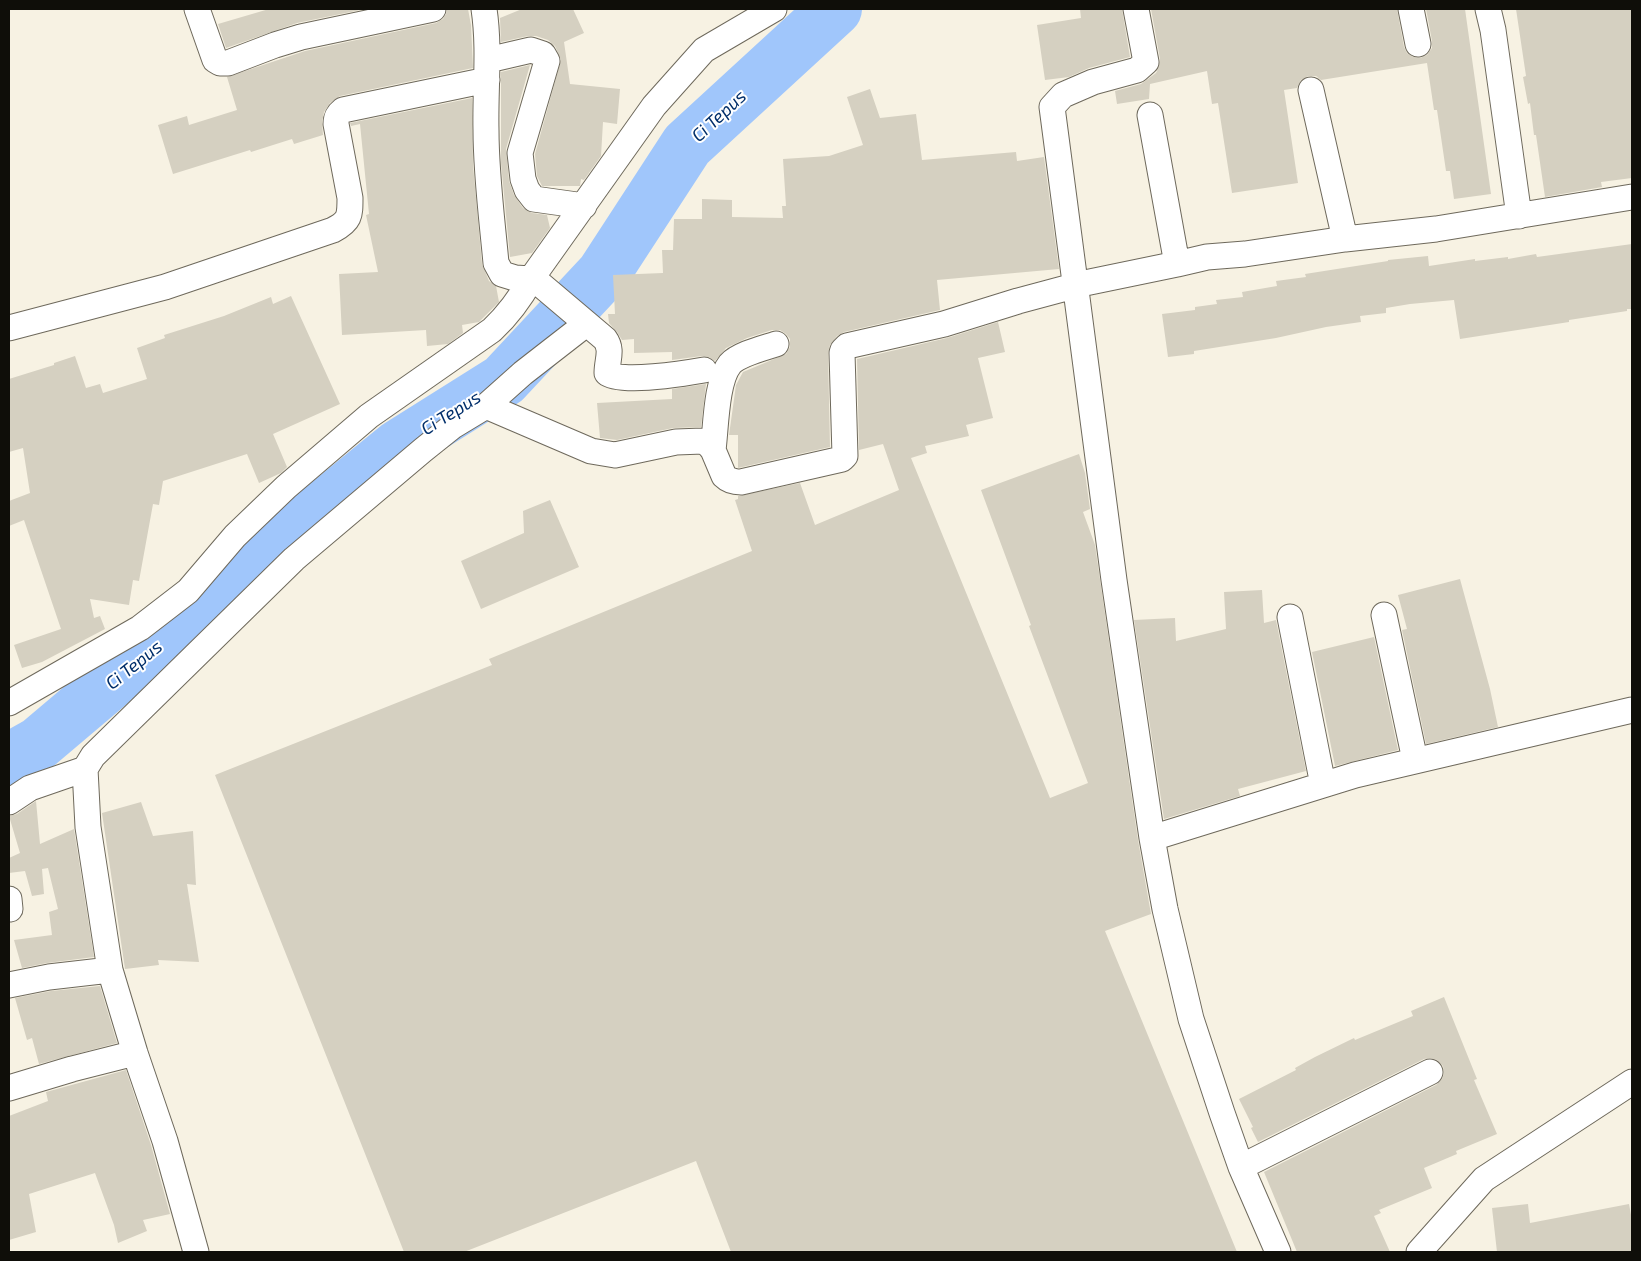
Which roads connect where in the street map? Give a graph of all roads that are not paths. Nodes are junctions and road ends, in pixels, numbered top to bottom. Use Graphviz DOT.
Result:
graph roads {
  1 [pos="197,9"];
  2 [pos="433,9"];
  3 [pos="484,9"];
  4 [pos="774,9"];
  5 [pos="1136,9"];
  6 [pos="1411,9"];
  7 [pos="1488,9"];
  8 [pos="1418,44"];
  9 [pos="487,70"];
  10 [pos="1311,90"];
  11 [pos="1150,115"];
  12 [pos="1632,197"];
  13 [pos="584,206"];
  14 [pos="1519,216"];
  15 [pos="1345,238"];
  16 [pos="1177,264"];
  17 [pos="535,282"];
  18 [pos="1075,286"];
  19 [pos="582,321"];
  20 [pos="9,328"];
  21 [pos="776,344"];
  22 [pos="704,370"];
  23 [pos="486,406"];
  24 [pos="713,450"];
  25 [pos="1384,614"];
  26 [pos="1290,616"];
  27 [pos="9,703"];
  28 [pos="1632,710"];
  29 [pos="1415,760"];
  30 [pos="84,769"];
  31 [pos="1323,785"];
  32 [pos="9,802"];
  33 [pos="1152,838"];
  34 [pos="110,970"];
  35 [pos="9,985"];
  36 [pos="135,1053"];
  37 [pos="1430,1072"];
  38 [pos="1632,1082"];
  39 [pos="9,1087"];
  40 [pos="1241,1166"];
  41 [pos="196,1252"];
  42 [pos="1278,1252"];
  43 [pos="1419,1252"];
  1 -- 2 [label="street"];
  3 -- 9 [label="street"];
  4 -- 13 [label="street"];
  5 -- 18 [label="street"];
  6 -- 8 [label="street"];
  7 -- 14 [label="street"];
  9 -- 13 [label="street"];
  9 -- 17 [label="street"];
  9 -- 20 [label="street"];
  10 -- 15 [label="street"];
  11 -- 16 [label="street"];
  12 -- 14 [label="street"];
  13 -- 17 [label="street"];
  14 -- 15 [label="street"];
  15 -- 16 [label="street"];
  16 -- 18 [label="street"];
  17 -- 19 [label="street"];
  17 -- 27 [label="street"];
  18 -- 24 [label="street"];
  18 -- 33 [label="street"];
  19 -- 22 [label="street"];
  19 -- 23 [label="street"];
  21 -- 24 [label="street"];
  23 -- 24 [label="street"];
  23 -- 30 [label="street"];
  25 -- 29 [label="street"];
  26 -- 31 [label="street"];
  28 -- 29 [label="street"];
  29 -- 31 [label="street"];
  30 -- 32 [label="street"];
  30 -- 34 [label="street"];
  31 -- 33 [label="street"];
  33 -- 40 [label="street"];
  34 -- 35 [label="street"];
  34 -- 36 [label="street"];
  36 -- 39 [label="street"];
  36 -- 41 [label="street"];
  37 -- 40 [label="street"];
  38 -- 43 [label="street"];
  40 -- 42 [label="street"];
}
